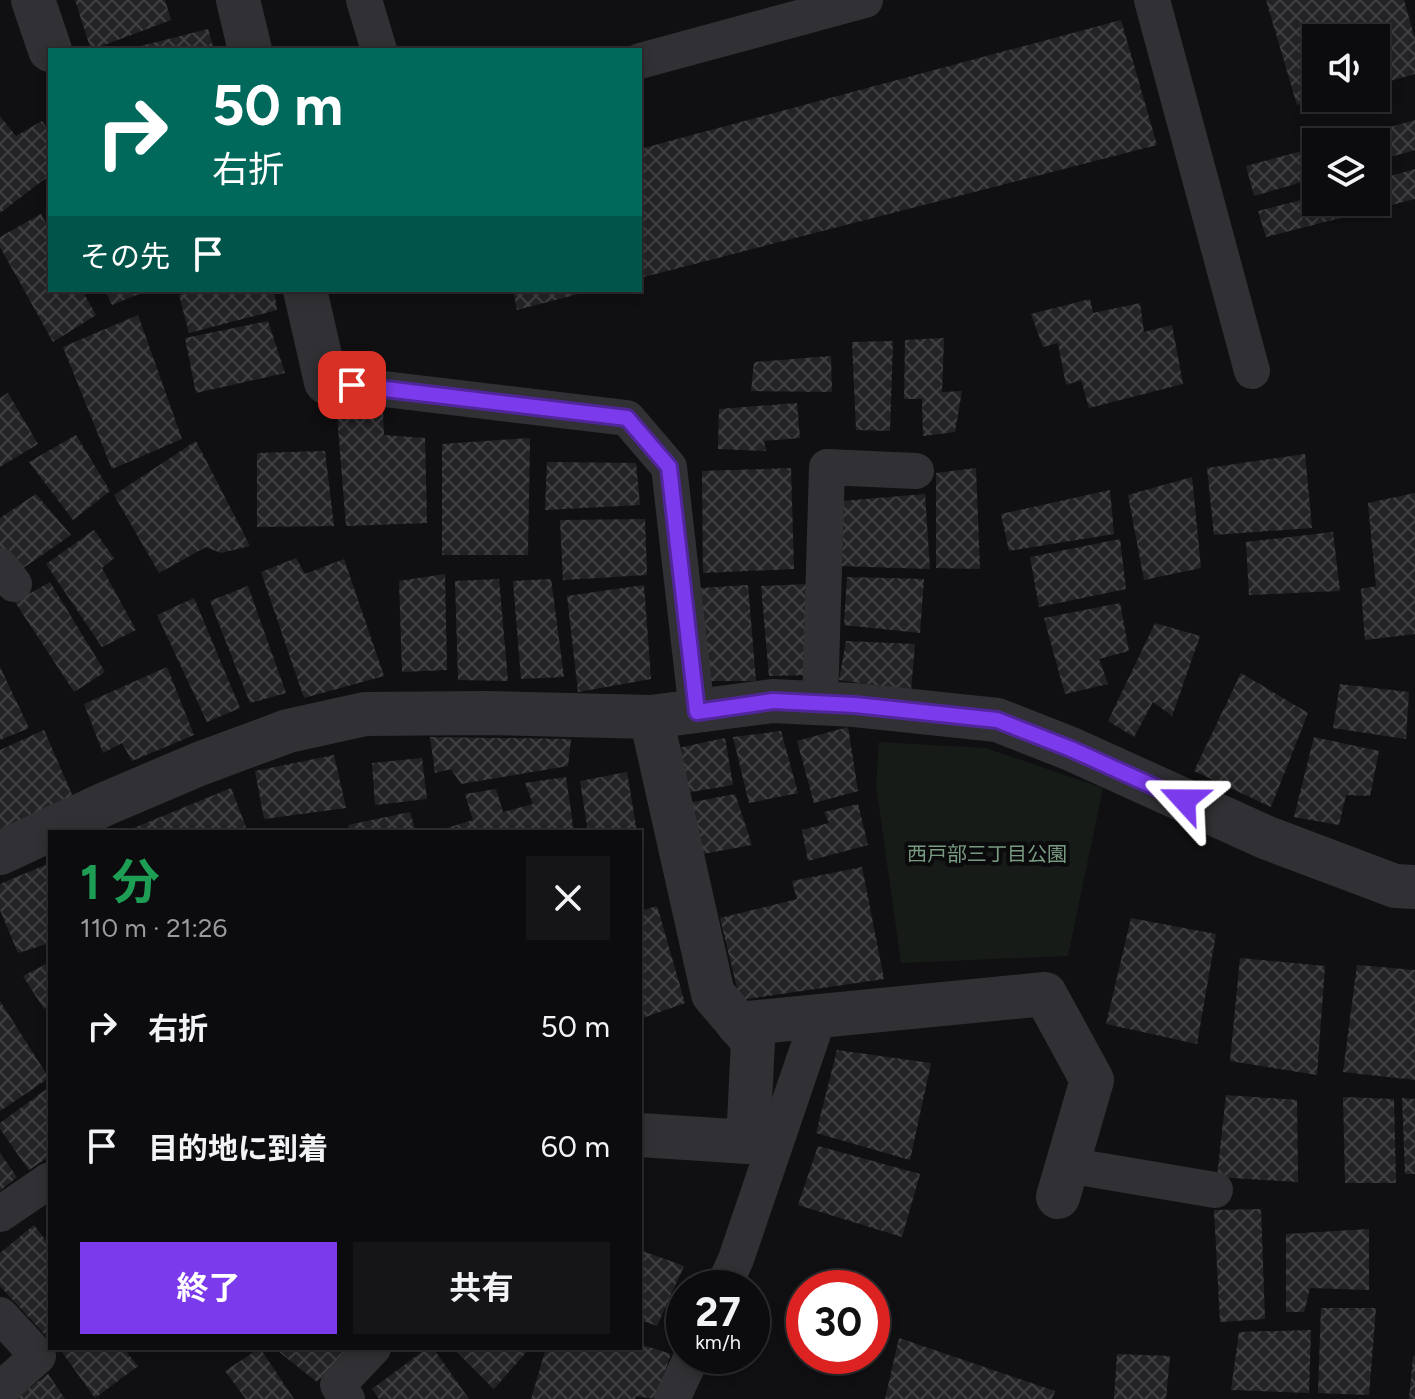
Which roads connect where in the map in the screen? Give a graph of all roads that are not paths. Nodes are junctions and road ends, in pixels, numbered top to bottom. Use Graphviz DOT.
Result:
graph roads {
  1 [pos="33,0"];
  2 [pos="238,0"];
  3 [pos="364,0"];
  4 [pos="865,0"];
  5 [pos="1152,0"];
  6 [pos="49,48"];
  7 [pos="250,48"];
  8 [pos="378,48"];
  9 [pos="642,60"];
  10 [pos="305,292"];
  11 [pos="1252,371"];
  12 [pos="326,382"];
  13 [pos="916,471"];
  14 [pos="820,704"];
  15 [pos="697,712"];
  16 [pos="651,717"];
  17 [pos="49,830"];
  18 [pos="48,831"];
  19 [pos="0,853"];
  20 [pos="1415,887"];
  21 [pos="819,1016"];
  22 [pos="738,1024"];
  23 [pos="642,1135"];
  24 [pos="48,1181"];
  25 [pos="1063,1181"];
  26 [pos="1215,1190"];
  27 [pos="0,1214"];
  28 [pos="731,1270"];
  29 [pos="0,1315"];
  30 [pos="371,1350"];
  31 [pos="684,1374"];
  32 [pos="0,1390"];
  33 [pos="347,1399"];
  34 [pos="672,1399"];
  1 -- 6 [label="street"];
  2 -- 7 [label="street"];
  3 -- 8 [label="lane"];
  4 -- 9 [label="lane"];
  5 -- 11 [label="lane"];
  10 -- 12 [label="street"];
  12 -- 15 [label="lane"];
  13 -- 14 [label="lane"];
  14 -- 15 [label="street"];
  14 -- 20 [label="street"];
  15 -- 16 [label="street"];
  16 -- 17 [label="street"];
  16 -- 22 [label="street"];
  18 -- 19 [label="street"];
  21 -- 22 [label="street"];
  21 -- 25 [label="street"];
  21 -- 28 [label="lane"];
  22 -- 23 [label="street"];
  24 -- 27 [label="lane"];
  25 -- 26 [label="lane"];
  29 -- 32 [label="lane"];
  30 -- 33 [label="lane"];
  31 -- 34 [label="lane"];
}
